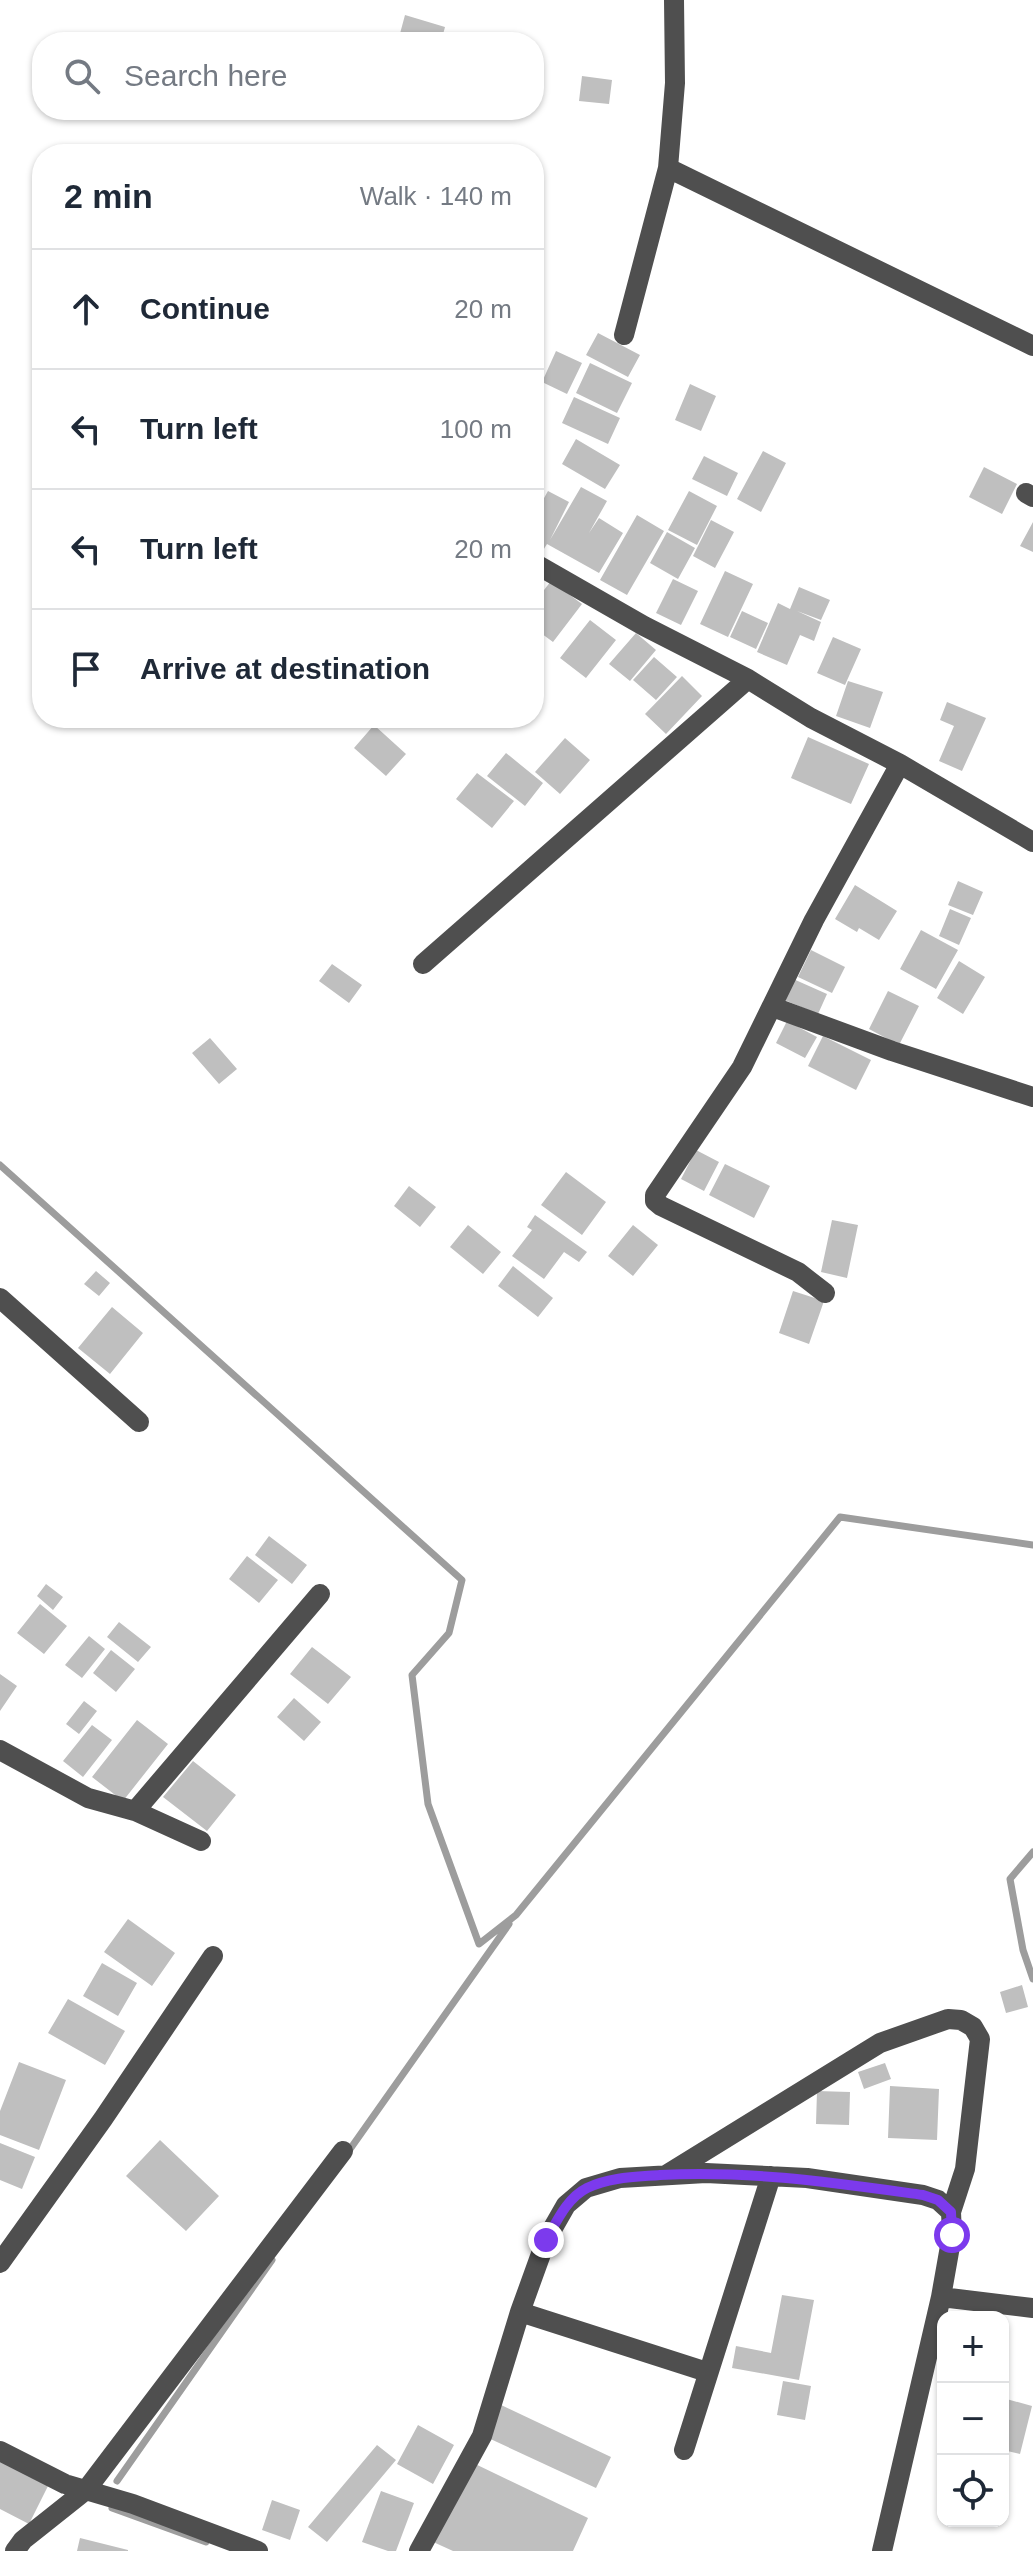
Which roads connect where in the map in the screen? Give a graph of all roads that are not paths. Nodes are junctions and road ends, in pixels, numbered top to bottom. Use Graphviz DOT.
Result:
graph roads {
  1 [pos="674,0"];
  2 [pos="668,168"];
  3 [pos="624,335"];
  4 [pos="1033,346"];
  5 [pos="544,569"];
  6 [pos="748,679"];
  7 [pos="900,764"];
  8 [pos="1033,842"];
  9 [pos="423,964"];
  10 [pos="773,1007"];
  11 [pos="1033,1097"];
  12 [pos="825,1293"];
  13 [pos="0,1298"];
  14 [pos="139,1422"];
  15 [pos="320,1594"];
  16 [pos="0,1750"];
  17 [pos="135,1811"];
  18 [pos="201,1841"];
  19 [pos="213,1956"];
  20 [pos="343,2151"];
  21 [pos="666,2175"];
  22 [pos="771,2176"];
  23 [pos="951,2212"];
  24 [pos="0,2263"];
  25 [pos="941,2297"];
  26 [pos="1033,2308"];
  27 [pos="520,2312"];
  28 [pos="707,2372"];
  29 [pos="684,2450"];
  30 [pos="0,2451"];
  31 [pos="86,2490"];
  32 [pos="15,2551"];
  33 [pos="258,2551"];
  34 [pos="419,2551"];
  35 [pos="882,2551"];
  1 -- 2 [label="street"];
  2 -- 3 [label="street"];
  2 -- 4 [label="street"];
  5 -- 6 [label="street"];
  6 -- 7 [label="street"];
  6 -- 9 [label="street"];
  7 -- 8 [label="street"];
  7 -- 10 [label="street"];
  10 -- 11 [label="street"];
  10 -- 12 [label="street"];
  13 -- 14 [label="street"];
  15 -- 17 [label="street"];
  16 -- 17 [label="street"];
  17 -- 18 [label="street"];
  19 -- 24 [label="street"];
  20 -- 31 [label="street"];
  21 -- 22 [label="street"];
  21 -- 23 [label="street"];
  21 -- 27 [label="street"];
  22 -- 23 [label="street"];
  22 -- 28 [label="street"];
  23 -- 25 [label="street"];
  25 -- 26 [label="street"];
  25 -- 35 [label="street"];
  27 -- 28 [label="street"];
  27 -- 34 [label="street"];
  28 -- 29 [label="street"];
  30 -- 31 [label="street"];
  31 -- 32 [label="street"];
  31 -- 33 [label="street"];
}
